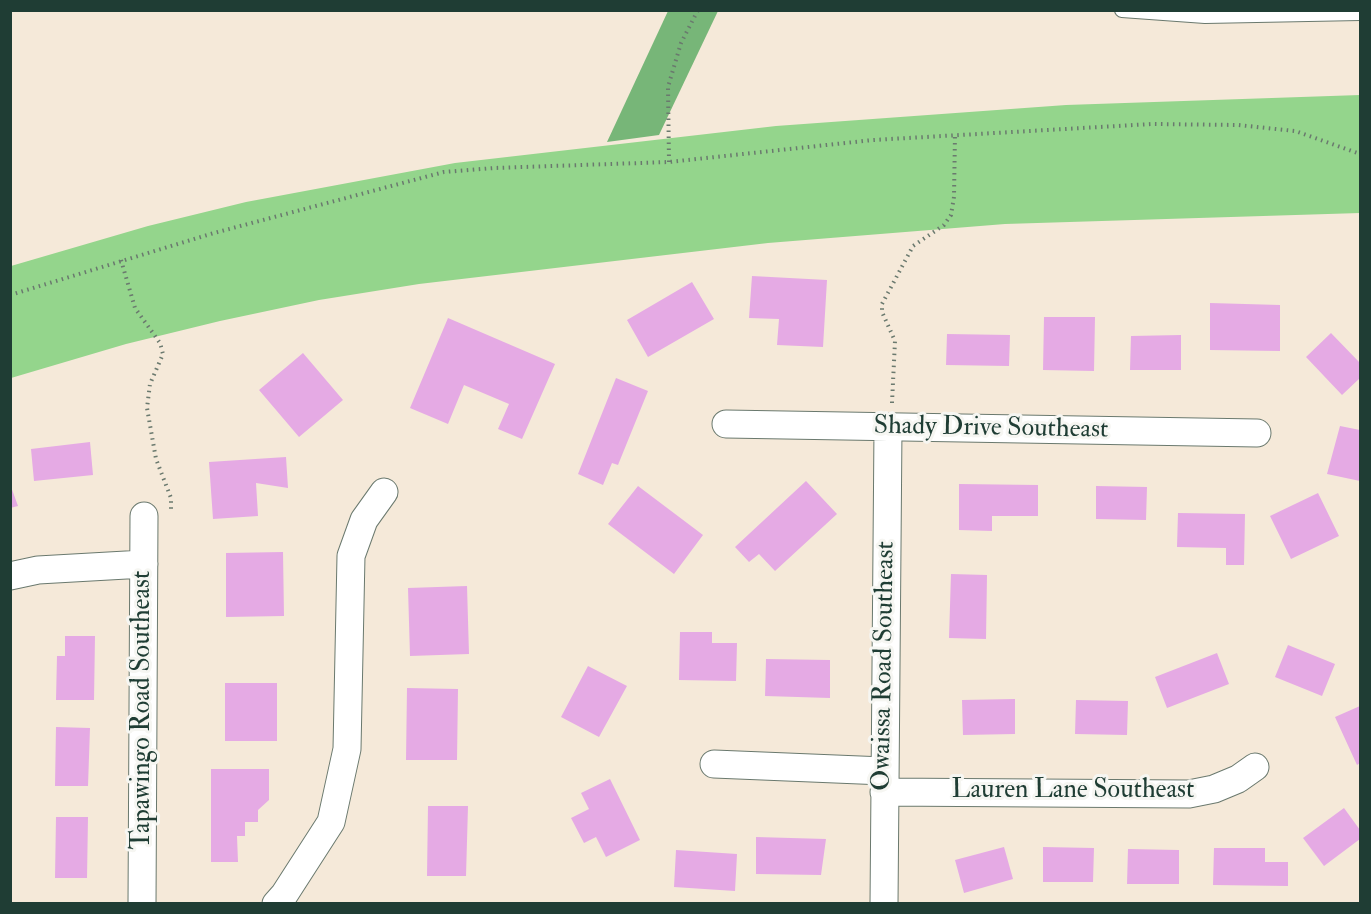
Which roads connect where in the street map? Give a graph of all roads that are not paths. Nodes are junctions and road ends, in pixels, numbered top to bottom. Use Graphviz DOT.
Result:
graph roads {
  1 [pos="1122,10"];
  2 [pos="1360,13"];
  3 [pos="726,424"];
  4 [pos="890,428"];
  5 [pos="1257,433"];
  6 [pos="384,492"];
  7 [pos="144,516"];
  8 [pos="144,564"];
  9 [pos="10,576"];
  10 [pos="714,764"];
  11 [pos="1255,766"];
  12 [pos="884,782"];
  13 [pos="142,903"];
  14 [pos="276,903"];
  15 [pos="884,903"];
  1 -- 2 [label="lane"];
  3 -- 4 [label="street, Shady Drive Southeast"];
  4 -- 5 [label="street, Shady Drive Southeast"];
  4 -- 12 [label="street, Owaissa Road Southeast"];
  6 -- 14 [label="street"];
  7 -- 8 [label="street, Tapawingo Road Southeast"];
  8 -- 9 [label="street"];
  8 -- 13 [label="street, Tapawingo Road Southeast"];
  10 -- 12 [label="street, Lauren Lane Southeast"];
  11 -- 12 [label="street, Lauren Lane Southeast"];
  12 -- 15 [label="street, Owaissa Road Southeast"];
}
